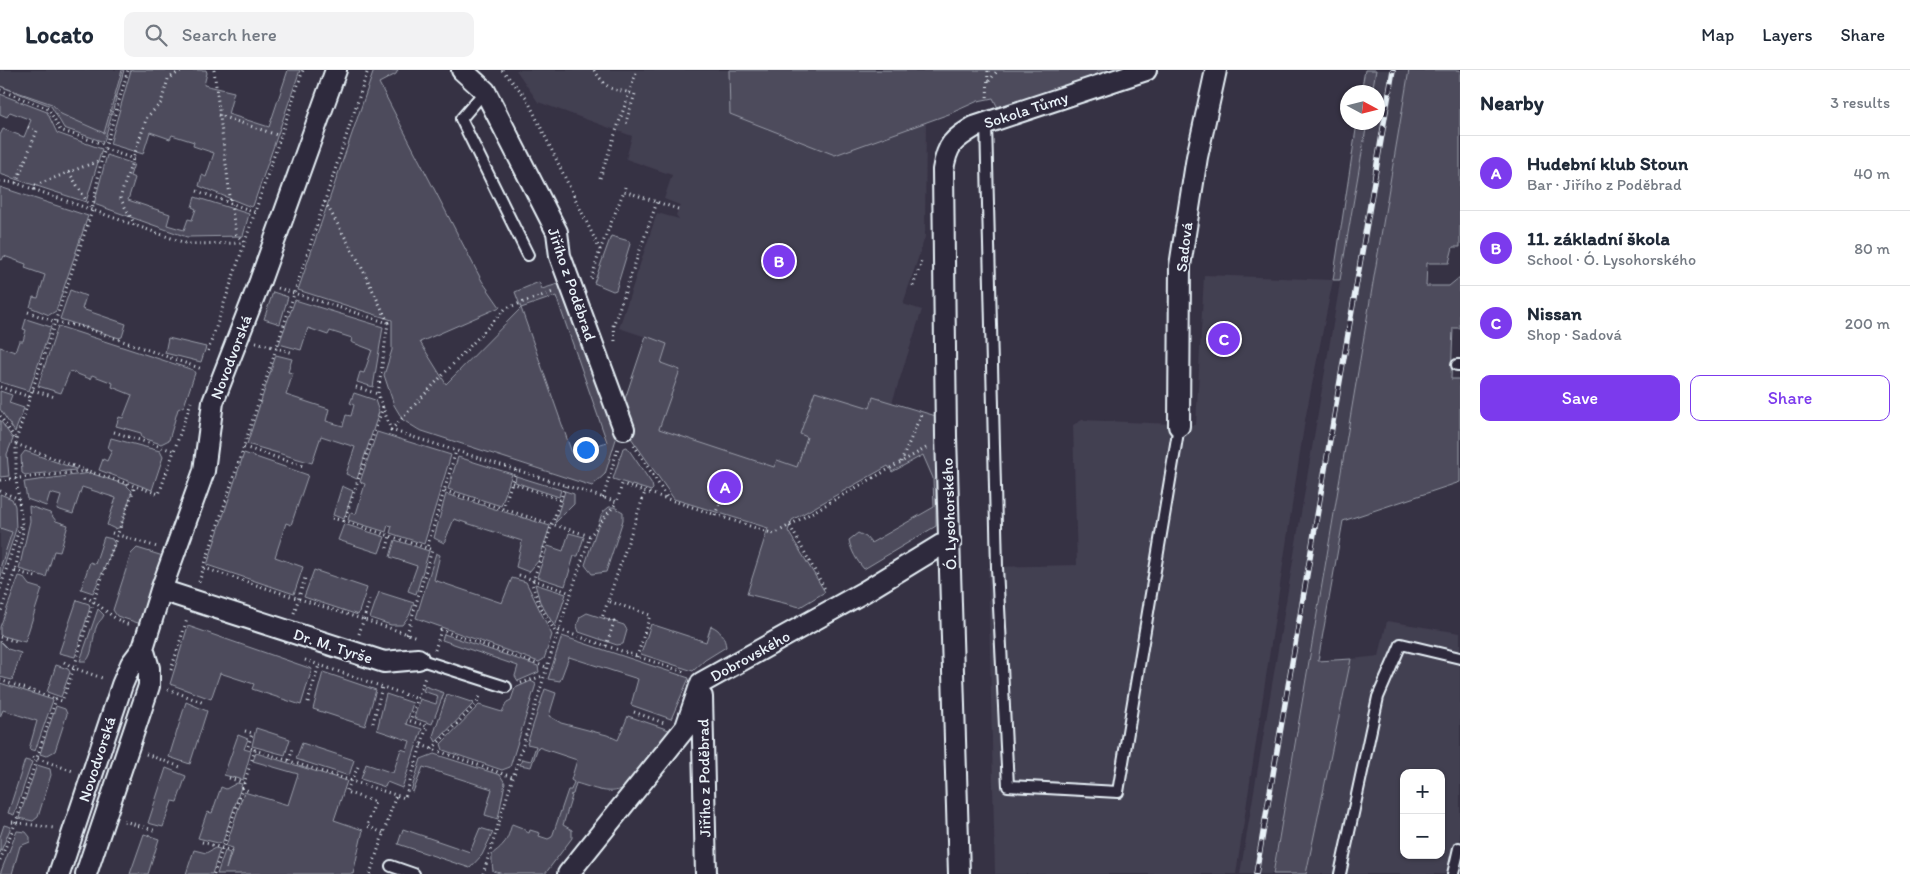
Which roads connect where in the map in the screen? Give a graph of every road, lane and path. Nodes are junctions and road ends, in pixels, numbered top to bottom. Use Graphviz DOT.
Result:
graph roads {
  1 [pos="128,70"];
  2 [pos="182,70"];
  3 [pos="214,70"];
  4 [pos="303,70"];
  5 [pos="336,70"];
  6 [pos="368,70"];
  7 [pos="462,70"];
  8 [pos="594,70"];
  9 [pos="638,70"];
  10 [pos="988,70"];
  11 [pos="998,70"];
  12 [pos="1146,70"];
  13 [pos="1216,70"];
  14 [pos="988,81"];
  15 [pos="0,90"];
  16 [pos="486,91"];
  17 [pos="630,92"];
  18 [pos="218,115"];
  19 [pos="629,123"];
  20 [pos="986,123"];
  21 [pos="28,127"];
  22 [pos="280,136"];
  23 [pos="105,147"];
  24 [pos="945,154"];
  25 [pos="134,159"];
  26 [pos="101,162"];
  27 [pos="69,172"];
  28 [pos="600,178"];
  29 [pos="0,181"];
  30 [pos="16,183"];
  31 [pos="34,190"];
  32 [pos="197,191"];
  33 [pos="324,201"];
  34 [pos="657,202"];
  35 [pos="231,204"];
  36 [pos="678,209"];
  37 [pos="92,211"];
  38 [pos="255,212"];
  39 [pos="135,226"];
  40 [pos="244,243"];
  41 [pos="600,250"];
  42 [pos="528,255"];
  43 [pos="235,272"];
  44 [pos="591,279"];
  45 [pos="260,281"];
  46 [pos="572,286"];
  47 [pos="294,294"];
  48 [pos="28,312"];
  49 [pos="56,322"];
  50 [pos="388,323"];
  51 [pos="611,334"];
  52 [pos="239,336"];
  53 [pos="276,348"];
  54 [pos="208,352"];
  55 [pos="294,354"];
  56 [pos="205,361"];
  57 [pos="202,369"];
  58 [pos="199,378"];
  59 [pos="0,387"];
  60 [pos="356,387"];
  61 [pos="33,390"];
  62 [pos="378,394"];
  63 [pos="193,396"];
  64 [pos="55,397"];
  65 [pos="30,398"];
  66 [pos="383,407"];
  67 [pos="922,412"];
  68 [pos="0,416"];
  69 [pos="1179,426"];
  70 [pos="624,429"];
  71 [pos="391,430"];
  72 [pos="114,432"];
  73 [pos="946,436"];
  74 [pos="16,442"];
  75 [pos="243,447"];
  76 [pos="174,451"];
  77 [pos="456,451"];
  78 [pos="900,463"];
  79 [pos="303,466"];
  80 [pos="516,470"];
  81 [pos="88,471"];
  82 [pos="16,479"];
  83 [pos="0,480"];
  84 [pos="512,483"];
  85 [pos="350,484"];
  86 [pos="136,486"];
  87 [pos="356,486"];
  88 [pos="565,486"];
  89 [pos="0,491"];
  90 [pos="445,491"];
  91 [pos="645,492"];
  92 [pos="723,494"];
  93 [pos="603,498"];
  94 [pos="20,499"];
  95 [pos="560,500"];
  96 [pos="668,500"];
  97 [pos="617,502"];
  98 [pos="503,509"];
  99 [pos="715,515"];
  100 [pos="332,518"];
  101 [pos="22,520"];
  102 [pos="344,522"];
  103 [pos="552,524"];
  104 [pos="790,526"];
  105 [pos="112,533"];
  106 [pos="119,536"];
  107 [pos="390,536"];
  108 [pos="590,536"];
  109 [pos="951,542"];
  110 [pos="387,548"];
  111 [pos="428,548"];
  112 [pos="175,552"];
  113 [pos="204,568"];
  114 [pos="15,571"];
  115 [pos="306,575"];
  116 [pos="519,575"];
  117 [pos="39,578"];
  118 [pos="533,580"];
  119 [pos="0,589"];
  120 [pos="161,590"];
  121 [pos="571,592"];
  122 [pos="371,596"];
  123 [pos="85,597"];
  124 [pos="298,599"];
  125 [pos="94,600"];
  126 [pos="194,600"];
  127 [pos="608,601"];
  128 [pos="836,608"];
  129 [pos="0,614"];
  130 [pos="363,620"];
  131 [pos="558,630"];
  132 [pos="288,631"];
  133 [pos="407,634"];
  134 [pos="556,635"];
  135 [pos="0,636"];
  136 [pos="146,639"];
  137 [pos="424,639"];
  138 [pos="18,642"];
  139 [pos="430,642"];
  140 [pos="437,644"];
  141 [pos="606,646"];
  142 [pos="353,652"];
  143 [pos="637,656"];
  144 [pos="1460,658"];
  145 [pos="424,661"];
  146 [pos="64,662"];
  147 [pos="319,666"];
  148 [pos="74,668"];
  149 [pos="546,668"];
  150 [pos="170,671"];
  151 [pos="544,675"];
  152 [pos="0,680"];
  153 [pos="168,680"];
  154 [pos="485,681"];
  155 [pos="701,683"];
  156 [pos="122,685"];
  157 [pos="382,687"];
  158 [pos="506,687"];
  159 [pos="56,699"];
  160 [pos="308,702"];
  161 [pos="204,703"];
  162 [pos="373,722"];
  163 [pos="245,731"];
  164 [pos="421,745"];
  165 [pos="294,746"];
  166 [pos="432,749"];
  167 [pos="255,750"];
  168 [pos="35,757"];
  169 [pos="289,760"];
  170 [pos="140,761"];
  171 [pos="358,767"];
  172 [pos="183,768"];
  173 [pos="512,776"];
  174 [pos="91,777"];
  175 [pos="230,778"];
  176 [pos="351,780"];
  177 [pos="244,783"];
  178 [pos="242,788"];
  179 [pos="251,792"];
  180 [pos="396,795"];
  181 [pos="124,812"];
  182 [pos="14,822"];
  183 [pos="156,831"];
  184 [pos="384,833"];
  185 [pos="73,835"];
  186 [pos="202,842"];
  187 [pos="223,847"];
  188 [pos="1459,848"];
  189 [pos="232,851"];
  190 [pos="0,860"];
  191 [pos="391,866"];
  192 [pos="59,874"];
  193 [pos="86,874"];
  194 [pos="214,874"];
  195 [pos="370,874"];
  196 [pos="414,874"];
  197 [pos="483,874"];
  198 [pos="568,874"];
  199 [pos="706,874"];
  200 [pos="959,874"];
  201 [pos="1340,874"];
  202 [pos="1453,874"];
  1 -- 23 [label="path"];
  2 -- 25 [label="path"];
  3 -- 18 [label="path"];
  4 -- 22 [label="path"];
  5 -- 45 [label="street, Novodvorská"];
  6 -- 33 [label="path"];
  7 -- 16 [label="street, Jiřího z Poděbrad"];
  8 -- 17 [label="path"];
  9 -- 17 [label="path"];
  10 -- 14 [label="path"];
  11 -- 14 [label="path"];
  12 -- 20 [label="street, Sokola Tůmy"];
  13 -- 69 [label="street, Sadová"];
  14 -- 20 [label="path"];
  15 -- 23 [label="path"];
  16 -- 42 [label="lane"];
  16 -- 46 [label="street, Jiřího z Poděbrad"];
  17 -- 19 [label="path"];
  17 -- 28 [label="path"];
  18 -- 22 [label="path"];
  18 -- 35 [label="path"];
  20 -- 24 [label="street, Sokola Tůmy"];
  20 -- 69 [label="lane"];
  21 -- 30 [label="path"];
  22 -- 38 [label="path"];
  23 -- 25 [label="path"];
  23 -- 26 [label="path"];
  24 -- 73 [label="street, Ó. Lysohorského"];
  25 -- 39 [label="path"];
  26 -- 27 [label="path"];
  26 -- 37 [label="path"];
  27 -- 31 [label="path"];
  27 -- 37 [label="path"];
  29 -- 30 [label="path"];
  30 -- 31 [label="path"];
  31 -- 37 [label="path"];
  32 -- 35 [label="path"];
  33 -- 47 [label="path"];
  33 -- 50 [label="path"];
  34 -- 36 [label="path"];
  34 -- 41 [label="path"];
  34 -- 51 [label="path"];
  35 -- 38 [label="path"];
  35 -- 40 [label="path"];
  37 -- 39 [label="path"];
  37 -- 49 [label="path"];
  38 -- 40 [label="path"];
  39 -- 40 [label="path"];
  40 -- 43 [label="path"];
  43 -- 45 [label="path"];
  43 -- 54 [label="path"];
  44 -- 46 [label="path"];
  45 -- 47 [label="path"];
  45 -- 52 [label="street, Novodvorská"];
  46 -- 70 [label="street, Jiřího z Poděbrad"];
  46 -- 71 [label="path"];
  47 -- 50 [label="path"];
  47 -- 53 [label="path"];
  48 -- 49 [label="path"];
  49 -- 57 [label="path"];
  49 -- 61 [label="path"];
  50 -- 62 [label="path"];
  52 -- 53 [label="path"];
  52 -- 112 [label="street, Novodvorská"];
  53 -- 55 [label="path"];
  53 -- 75 [label="path"];
  56 -- 57 [label="path"];
  57 -- 58 [label="path"];
  59 -- 65 [label="path"];
  60 -- 62 [label="path"];
  61 -- 64 [label="path"];
  61 -- 65 [label="path"];
  62 -- 66 [label="path"];
  63 -- 76 [label="path"];
  65 -- 74 [label="path"];
  66 -- 71 [label="path"];
  66 -- 87 [label="path"];
  67 -- 78 [label="path"];
  68 -- 74 [label="path"];
  70 -- 93 [label="path"];
  70 -- 96 [label="path"];
  71 -- 77 [label="path"];
  72 -- 76 [label="path"];
  73 -- 78 [label="path"];
  73 -- 109 [label="street, Ó. Lysohorského"];
  74 -- 81 [label="path"];
  74 -- 82 [label="path"];
  75 -- 79 [label="path"];
  75 -- 113 [label="path"];
  76 -- 86 [label="path"];
  77 -- 80 [label="path"];
  77 -- 90 [label="path"];
  78 -- 104 [label="path"];
  80 -- 84 [label="path"];
  80 -- 88 [label="path"];
  81 -- 82 [label="path"];
  81 -- 86 [label="path"];
  82 -- 83 [label="path"];
  82 -- 94 [label="path"];
  84 -- 95 [label="path"];
  84 -- 98 [label="path"];
  85 -- 87 [label="path"];
  86 -- 106 [label="path"];
  87 -- 102 [label="path"];
  88 -- 93 [label="path"];
  88 -- 95 [label="path"];
  89 -- 94 [label="path"];
  90 -- 98 [label="path"];
  90 -- 111 [label="path"];
  91 -- 96 [label="path"];
  91 -- 97 [label="path"];
  91 -- 127 [label="path"];
  92 -- 99 [label="path"];
  93 -- 97 [label="path"];
  94 -- 101 [label="path"];
  95 -- 103 [label="path"];
  96 -- 99 [label="path"];
  97 -- 108 [label="path"];
  98 -- 103 [label="path"];
  99 -- 104 [label="path"];
  100 -- 102 [label="path"];
  101 -- 114 [label="path"];
  101 -- 119 [label="path"];
  102 -- 107 [label="path"];
  103 -- 108 [label="path"];
  103 -- 118 [label="path"];
  104 -- 128 [label="path"];
  105 -- 106 [label="path"];
  106 -- 112 [label="path"];
  106 -- 125 [label="path"];
  107 -- 110 [label="path"];
  107 -- 111 [label="path"];
  108 -- 121 [label="path"];
  109 -- 128 [label="street, Dobrovského"];
  109 -- 200 [label="street, Ó. Lysohorského"];
  111 -- 133 [label="path"];
  112 -- 120 [label="street, Novodvorská"];
  113 -- 124 [label="path"];
  113 -- 126 [label="path"];
  114 -- 117 [label="path"];
  114 -- 129 [label="path"];
  115 -- 124 [label="path"];
  116 -- 118 [label="path"];
  118 -- 121 [label="path"];
  118 -- 134 [label="path"];
  120 -- 126 [label="street, Dr. M. Tyrše"];
  120 -- 136 [label="street, Novodvorská"];
  121 -- 131 [label="path"];
  122 -- 130 [label="path"];
  123 -- 125 [label="path"];
  124 -- 130 [label="path"];
  124 -- 132 [label="path"];
  125 -- 136 [label="path"];
  125 -- 148 [label="path"];
  126 -- 132 [label="street, Dr. M. Tyrše"];
  126 -- 150 [label="path"];
  127 -- 141 [label="path"];
  127 -- 143 [label="path"];
  128 -- 155 [label="street, Dobrovského"];
  130 -- 133 [label="path"];
  130 -- 142 [label="path"];
  131 -- 134 [label="path"];
  131 -- 141 [label="path"];
  132 -- 142 [label="street, Dr. M. Tyrše"];
  133 -- 137 [label="path"];
  134 -- 149 [label="path"];
  135 -- 138 [label="path"];
  136 -- 156 [label="street, Novodvorská"];
  136 -- 193 [label="street, Novodvorská"];
  139 -- 140 [label="path"];
  140 -- 145 [label="path"];
  140 -- 149 [label="path"];
  141 -- 143 [label="path"];
  142 -- 145 [label="street, Dr. M. Tyrše"];
  143 -- 155 [label="path"];
  144 -- 201 [label="lane"];
  145 -- 154 [label="lane, Dr. M. Tyrše"];
  145 -- 164 [label="path"];
  146 -- 148 [label="path"];
  147 -- 160 [label="path"];
  148 -- 156 [label="path"];
  148 -- 159 [label="path"];
  149 -- 151 [label="path"];
  151 -- 158 [label="path"];
  151 -- 173 [label="path"];
  152 -- 159 [label="path"];
  153 -- 161 [label="path"];
  154 -- 158 [label="lane, Dr. M. Tyrše"];
  154 -- 166 [label="path"];
  155 -- 198 [label="street, Dobrovského"];
  155 -- 199 [label="street, Jiřího z Poděbrad"];
  156 -- 174 [label="street, Novodvorská"];
  157 -- 162 [label="path"];
  159 -- 168 [label="path"];
  163 -- 167 [label="path"];
  164 -- 166 [label="path"];
  164 -- 180 [label="path"];
  165 -- 169 [label="path"];
  166 -- 173 [label="path"];
  167 -- 169 [label="path"];
  167 -- 177 [label="path"];
  168 -- 174 [label="path"];
  168 -- 182 [label="path"];
  169 -- 176 [label="path"];
  170 -- 172 [label="path"];
  171 -- 176 [label="path"];
  173 -- 197 [label="path"];
  174 -- 185 [label="street, Novodvorská"];
  175 -- 177 [label="path"];
  176 -- 180 [label="path"];
  176 -- 184 [label="path"];
  177 -- 178 [label="path"];
  178 -- 179 [label="path"];
  178 -- 187 [label="path"];
  180 -- 184 [label="path"];
  181 -- 183 [label="path"];
  182 -- 185 [label="path"];
  182 -- 190 [label="path"];
  184 -- 195 [label="path"];
  185 -- 192 [label="street, Novodvorská"];
  186 -- 187 [label="path"];
  187 -- 189 [label="path"];
  187 -- 194 [label="path"];
  188 -- 202 [label="lane"];
  191 -- 196 [label="lane"];
}
